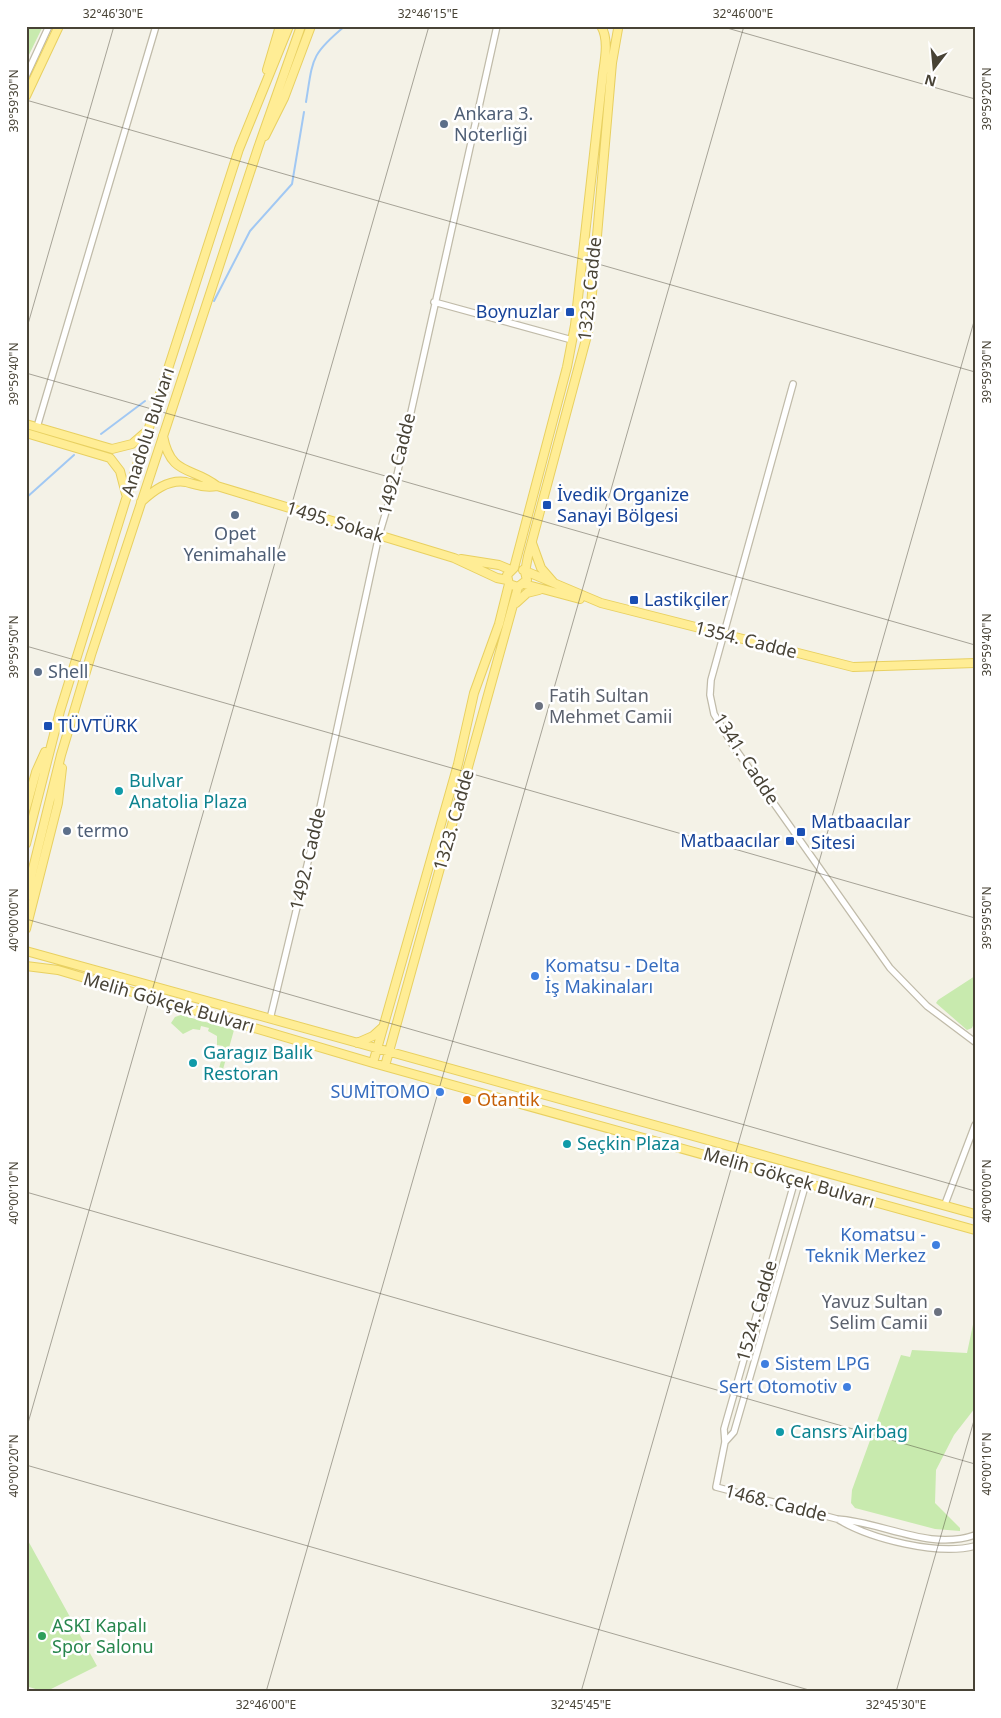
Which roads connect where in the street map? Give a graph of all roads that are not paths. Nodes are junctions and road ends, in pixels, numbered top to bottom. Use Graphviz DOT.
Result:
graph roads {
  1 [pos="49,26"];
  2 [pos="59,26"];
  3 [pos="156,26"];
  4 [pos="280,26"];
  5 [pos="289,26"];
  6 [pos="301,26"];
  7 [pos="311,26"];
  8 [pos="498,26"];
  9 [pos="602,26"];
  10 [pos="620,28"];
  11 [pos="42,41"];
  12 [pos="51,46"];
  13 [pos="26,76"];
  14 [pos="26,96"];
  15 [pos="261,96"];
  16 [pos="258,148"];
  17 [pos="434,302"];
  18 [pos="575,325"];
  19 [pos="589,328"];
  20 [pos="572,340"];
  21 [pos="567,367"];
  22 [pos="579,370"];
  23 [pos="793,384"];
  24 [pos="26,424"];
  25 [pos="37,427"];
  26 [pos="149,429"];
  27 [pos="26,433"];
  28 [pos="163,434"];
  29 [pos="35,436"];
  30 [pos="84,441"];
  31 [pos="82,450"];
  32 [pos="185,471"];
  33 [pos="217,486"];
  34 [pos="126,499"];
  35 [pos="140,503"];
  36 [pos="379,535"];
  37 [pos="532,542"];
  38 [pos="454,558"];
  39 [pos="513,569"];
  40 [pos="525,572"];
  41 [pos="508,582"];
  42 [pos="555,584"];
  43 [pos="521,586"];
  44 [pos="540,590"];
  45 [pos="516,603"];
  46 [pos="600,603"];
  47 [pos="722,634"];
  48 [pos="975,663"];
  49 [pos="474,693"];
  50 [pos="489,697"];
  51 [pos="466,720"];
  52 [pos="481,725"];
  53 [pos="55,729"];
  54 [pos="61,755"];
  55 [pos="459,758"];
  56 [pos="470,761"];
  57 [pos="26,808"];
  58 [pos="26,844"];
  59 [pos="26,897"];
  60 [pos="28,922"];
  61 [pos="26,930"];
  62 [pos="26,951"];
  63 [pos="26,966"];
  64 [pos="270,1019"];
  65 [pos="383,1027"];
  66 [pos="975,1042"];
  67 [pos="357,1043"];
  68 [pos="377,1049"];
  69 [pos="389,1052"];
  70 [pos="373,1063"];
  71 [pos="385,1066"];
  72 [pos="975,1126"];
  73 [pos="804,1167"];
  74 [pos="795,1180"];
  75 [pos="806,1183"];
  76 [pos="945,1204"];
  77 [pos="975,1214"];
  78 [pos="975,1230"];
  79 [pos="725,1442"];
  80 [pos="716,1487"];
  81 [pos="837,1519"];
  82 [pos="975,1535"];
  83 [pos="975,1546"];
  1 -- 11 [label="street"];
  2 -- 12 [label="main road"];
  3 -- 25 [label="street"];
  4 -- 15 [label="main road"];
  5 -- 15 [label="main road, Anadolu Bulvarı"];
  6 -- 16 [label="main road, Anadolu Bulvarı"];
  7 -- 16 [label="main road"];
  8 -- 17 [label="street, 1492. Cadde"];
  9 -- 10 [label="main road"];
  9 -- 18 [label="main road"];
  10 -- 19 [label="main road, 1323. Cadde"];
  11 -- 12 [label="street"];
  11 -- 13 [label="street"];
  12 -- 14 [label="main road"];
  15 -- 26 [label="main road, Anadolu Bulvarı"];
  16 -- 28 [label="main road, Anadolu Bulvarı"];
  17 -- 20 [label="street"];
  17 -- 36 [label="street, 1492. Cadde"];
  18 -- 19 [label="main road"];
  18 -- 20 [label="main road"];
  19 -- 22 [label="main road, 1323. Cadde"];
  20 -- 21 [label="main road"];
  21 -- 22 [label="main road"];
  21 -- 39 [label="main road"];
  22 -- 37 [label="main road, 1323. Cadde"];
  23 -- 47 [label="street, 1341. Cadde"];
  24 -- 25 [label="main road"];
  25 -- 29 [label="main road"];
  25 -- 30 [label="main road"];
  26 -- 30 [label="main road"];
  26 -- 34 [label="main road, Anadolu Bulvarı"];
  27 -- 29 [label="main road"];
  28 -- 32 [label="main road, Anadolu Bulvarı"];
  28 -- 35 [label="main road, Anadolu Bulvarı"];
  29 -- 31 [label="main road"];
  30 -- 31 [label="main road"];
  31 -- 34 [label="main road"];
  32 -- 33 [label="main road, 1495. Sokak"];
  33 -- 35 [label="main road, 1495. Sokak"];
  33 -- 36 [label="main road, 1495. Sokak"];
  34 -- 53 [label="main road, Anadolu Bulvarı"];
  35 -- 54 [label="main road, Anadolu Bulvarı"];
  36 -- 38 [label="main road, 1495. Sokak"];
  36 -- 64 [label="street, 1492. Cadde"];
  37 -- 40 [label="main road, 1323. Cadde"];
  37 -- 42 [label="main road"];
  38 -- 39 [label="main road, 1495. Sokak"];
  38 -- 41 [label="main road, 1495. Sokak"];
  39 -- 40 [label="main road, 1495. Sokak"];
  39 -- 41 [label="main road"];
  40 -- 42 [label="main road, 1354. Cadde"];
  40 -- 43 [label="main road, 1323. Cadde"];
  41 -- 43 [label="main road, 1495. Sokak"];
  41 -- 49 [label="main road"];
  42 -- 46 [label="main road, 1354. Cadde"];
  43 -- 44 [label="main road, 1495. Sokak"];
  43 -- 45 [label="main road, 1323. Cadde"];
  44 -- 45 [label="main road"];
  44 -- 46 [label="main road, 1495. Sokak"];
  45 -- 50 [label="main road, 1323. Cadde"];
  46 -- 47 [label="main road, 1354. Cadde"];
  47 -- 48 [label="main road, 1354. Cadde"];
  47 -- 66 [label="street, 1341. Cadde"];
  49 -- 50 [label="main road"];
  49 -- 51 [label="main road"];
  50 -- 52 [label="main road, 1323. Cadde"];
  51 -- 52 [label="main road"];
  51 -- 55 [label="main road"];
  52 -- 56 [label="main road, 1323. Cadde"];
  53 -- 57 [label="main road"];
  53 -- 58 [label="main road, Anadolu Bulvarı"];
  54 -- 59 [label="main road, Anadolu Bulvarı"];
  54 -- 60 [label="main road"];
  55 -- 56 [label="main road"];
  55 -- 65 [label="main road"];
  56 -- 69 [label="main road, 1323. Cadde"];
  60 -- 61 [label="main road"];
  62 -- 64 [label="main road, Melih Gökçek Bulvarı"];
  63 -- 70 [label="main road, Melih Gökçek Bulvarı"];
  64 -- 67 [label="main road, Melih Gökçek Bulvarı"];
  65 -- 67 [label="main road"];
  65 -- 68 [label="main road"];
  67 -- 68 [label="main road, Melih Gökçek Bulvarı"];
  68 -- 69 [label="main road, Melih Gökçek Bulvarı"];
  68 -- 70 [label="main road"];
  69 -- 71 [label="main road, 1323. Cadde"];
  69 -- 73 [label="main road, Melih Gökçek Bulvarı"];
  70 -- 71 [label="main road, Melih Gökçek Bulvarı"];
  71 -- 74 [label="main road, Melih Gökçek Bulvarı"];
  72 -- 76 [label="street"];
  73 -- 74 [label="main road"];
  73 -- 75 [label="main road"];
  73 -- 76 [label="main road, Melih Gökçek Bulvarı"];
  74 -- 75 [label="main road, Melih Gökçek Bulvarı"];
  74 -- 79 [label="street, 1524. Cadde"];
  75 -- 78 [label="main road, Melih Gökçek Bulvarı"];
  75 -- 79 [label="street, 1524. Cadde"];
  76 -- 77 [label="main road, Melih Gökçek Bulvarı"];
  79 -- 80 [label="street, 1524. Cadde"];
  80 -- 81 [label="street, 1468. Cadde"];
  81 -- 82 [label="street"];
  81 -- 83 [label="street"];
}
